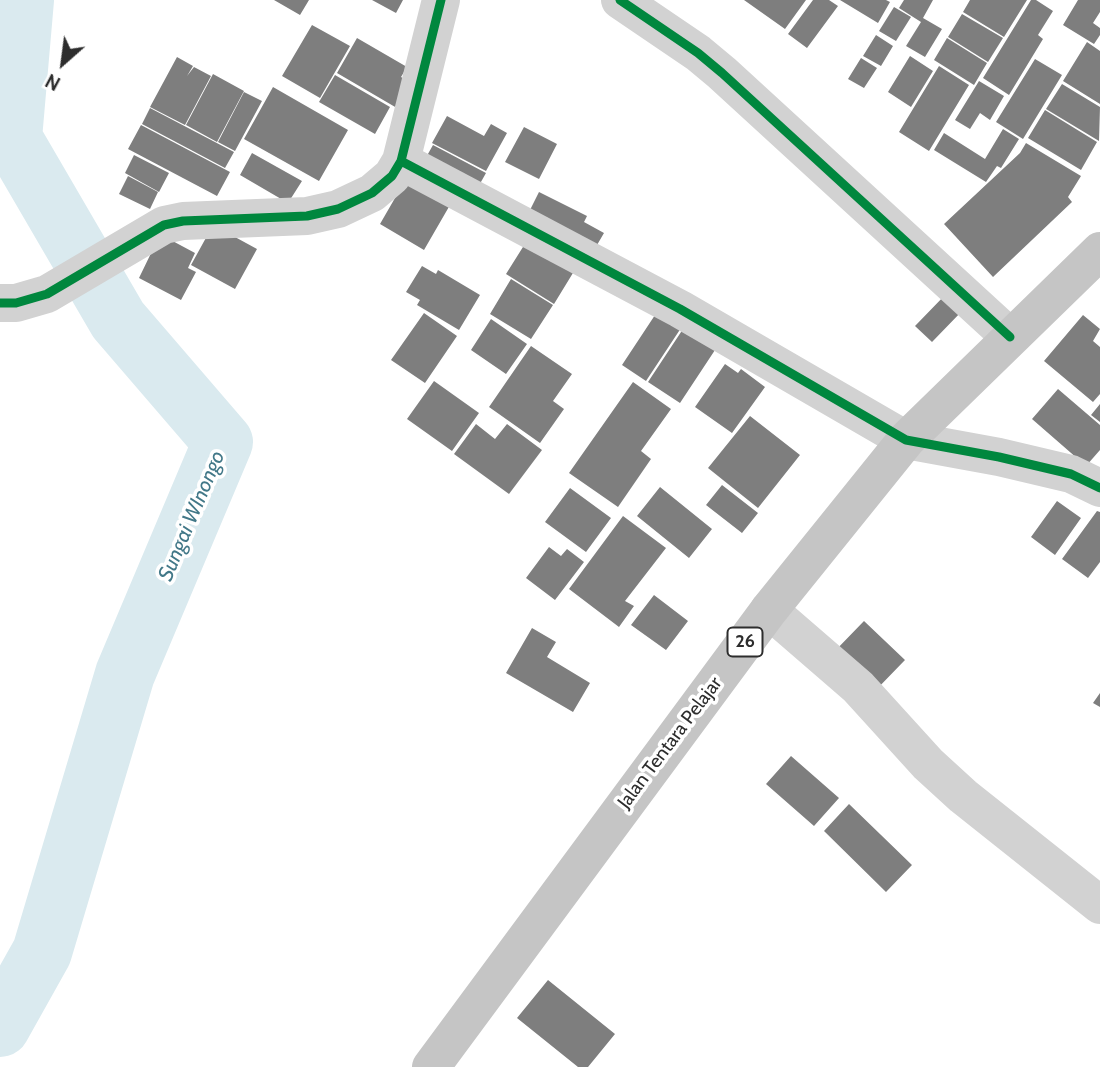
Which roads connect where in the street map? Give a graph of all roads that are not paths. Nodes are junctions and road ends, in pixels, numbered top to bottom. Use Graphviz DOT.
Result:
graph roads {
  1 [pos="441,0"];
  2 [pos="620,0"];
  3 [pos="401,161"];
  4 [pos="1100,251"];
  5 [pos="0,303"];
  6 [pos="1010,337"];
  7 [pos="906,440"];
  8 [pos="1100,488"];
  9 [pos="769,610"];
  10 [pos="1100,905"];
  11 [pos="431,1067"];
  1 -- 3 [label="street"];
  2 -- 6 [label="street"];
  3 -- 5 [label="street"];
  3 -- 7 [label="street"];
  4 -- 6 [label="main road, Jalan Tentara Pelajar / 26"];
  6 -- 7 [label="main road, Jalan Tentara Pelajar / 26"];
  7 -- 8 [label="street"];
  7 -- 9 [label="main road, Jalan Tentara Pelajar / 26"];
  9 -- 10 [label="street"];
  9 -- 11 [label="main road, Jalan Tentara Pelajar / 26"];
}
